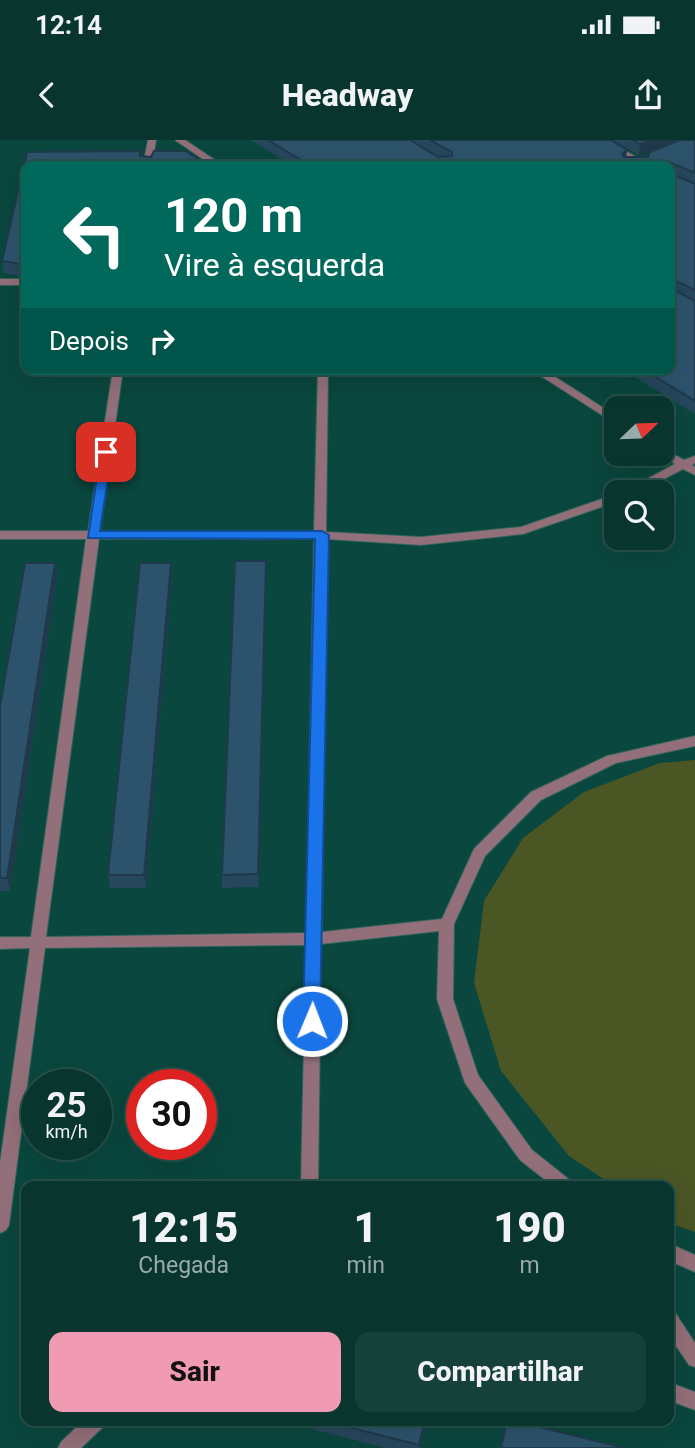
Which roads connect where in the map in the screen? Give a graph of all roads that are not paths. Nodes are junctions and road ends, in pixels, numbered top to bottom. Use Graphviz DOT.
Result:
graph roads {
  1 [pos="152,140"];
  2 [pos="179,140"];
  3 [pos="598,140"];
  4 [pos="149,161"];
  5 [pos="211,161"];
  6 [pos="644,161"];
  7 [pos="0,282"];
  8 [pos="21,282"];
  9 [pos="117,375"];
  10 [pos="323,375"];
  11 [pos="544,375"];
  12 [pos="604,413"];
  13 [pos="689,462"];
  14 [pos="695,472"];
  15 [pos="653,480"];
  16 [pos="604,502"];
  17 [pos="0,535"];
  18 [pos="93,535"];
  19 [pos="322,535"];
  20 [pos="695,741"];
  21 [pos="447,924"];
  22 [pos="312,939"];
  23 [pos="37,942"];
  24 [pos="0,943"];
  25 [pos="310,1181"];
  26 [pos="559,1181"];
  27 [pos="0,1225"];
  28 [pos="674,1254"];
  29 [pos="695,1264"];
  30 [pos="674,1326"];
  31 [pos="695,1359"];
  32 [pos="674,1393"];
  33 [pos="695,1401"];
  34 [pos="91,1426"];
  35 [pos="68,1448"];
  1 -- 4 [label="street"];
  2 -- 5 [label="street"];
  3 -- 6 [label="street"];
  7 -- 8 [label="street"];
  9 -- 18 [label="street"];
  10 -- 19 [label="street"];
  11 -- 12 [label="street"];
  13 -- 14 [label="street"];
  13 -- 15 [label="street"];
  16 -- 19 [label="street"];
  17 -- 18 [label="street"];
  18 -- 19 [label="street"];
  18 -- 23 [label="street"];
  19 -- 22 [label="street"];
  20 -- 21 [label="street"];
  21 -- 22 [label="street"];
  21 -- 26 [label="street"];
  22 -- 23 [label="street"];
  22 -- 25 [label="street"];
  23 -- 24 [label="street"];
  23 -- 27 [label="street"];
  28 -- 29 [label="street"];
  30 -- 31 [label="street"];
  32 -- 33 [label="street"];
  34 -- 35 [label="street"];
}
